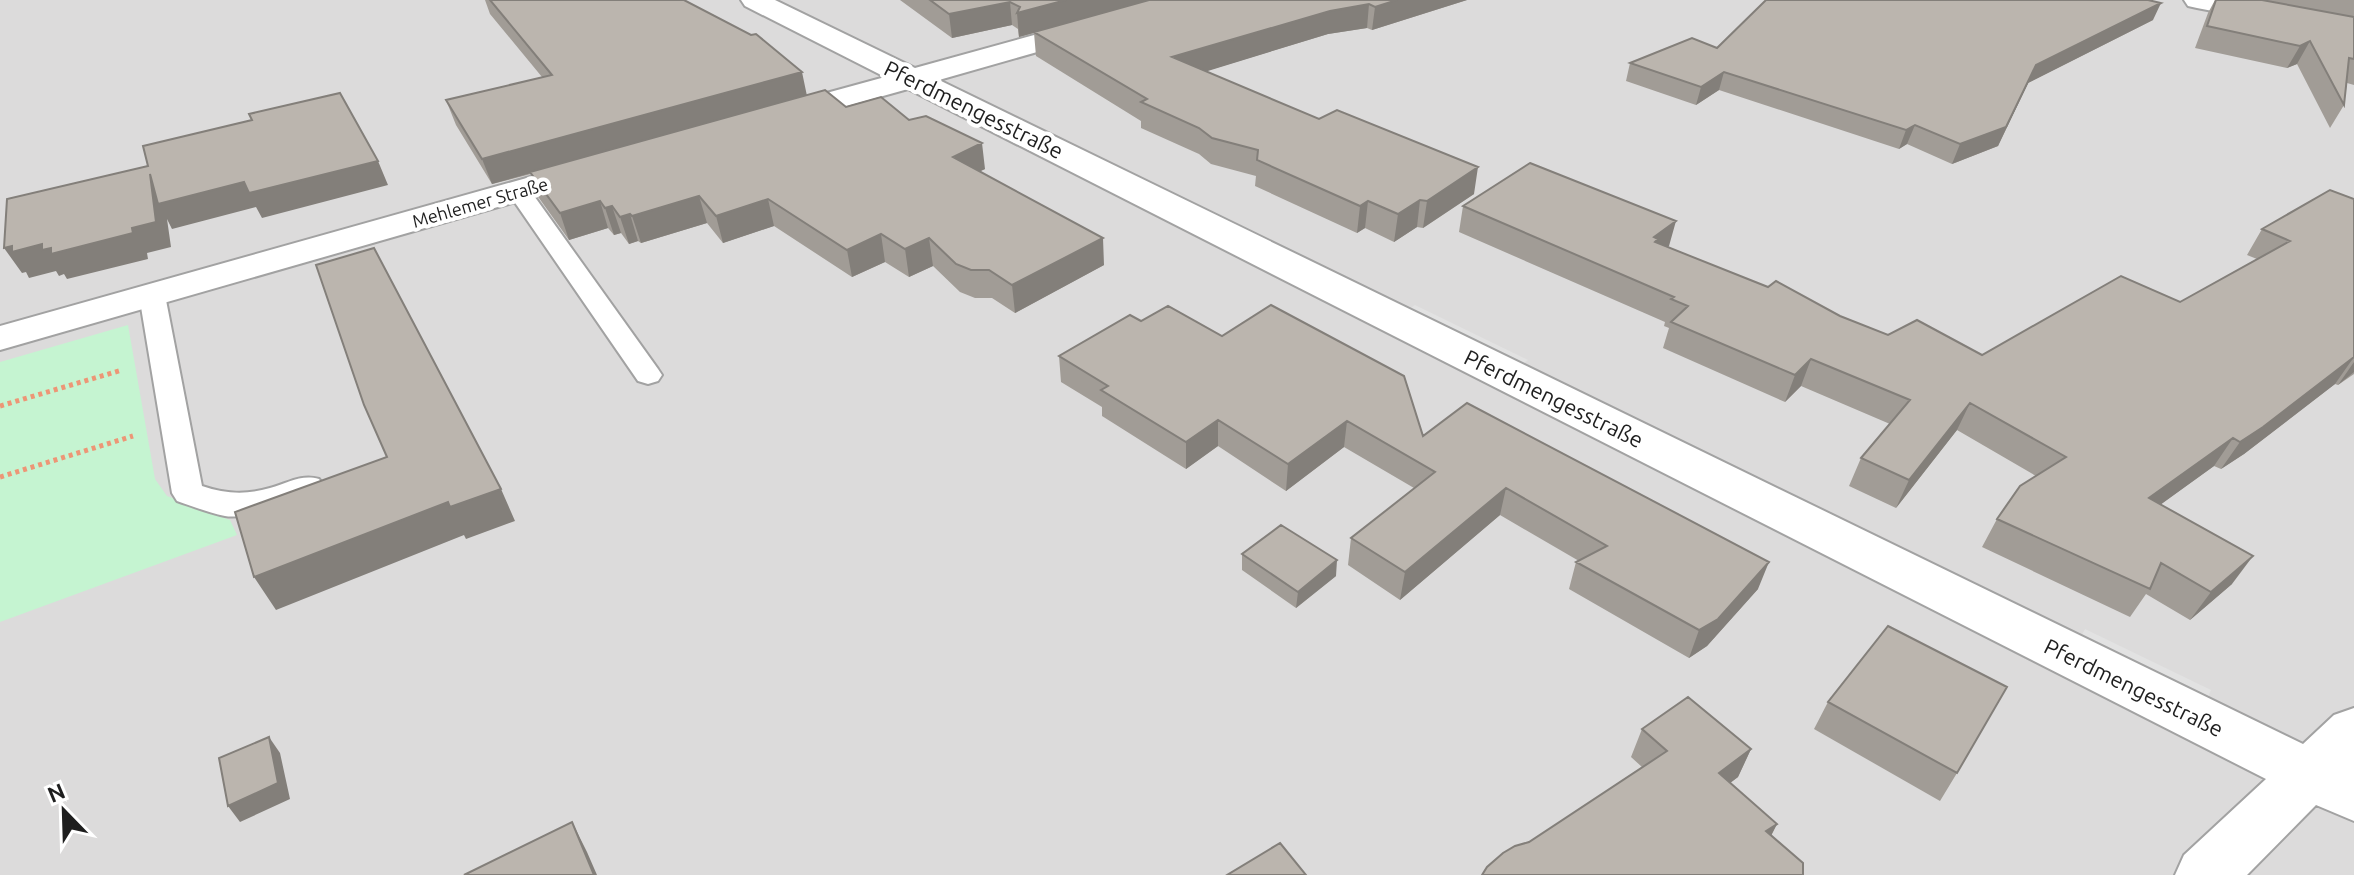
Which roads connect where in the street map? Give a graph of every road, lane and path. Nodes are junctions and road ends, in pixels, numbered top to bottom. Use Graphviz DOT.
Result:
graph roads {
  1 [pos="754,0"];
  2 [pos="1190,0"];
  3 [pos="2197,0"];
  4 [pos="2354,30"];
  5 [pos="912,79"];
  6 [pos="746,126"];
  7 [pos="625,160"];
  8 [pos="519,191"];
  9 [pos="152,295"];
  10 [pos="0,338"];
  11 [pos="164,358"];
  12 [pos="648,375"];
  13 [pos="0,406"];
  14 [pos="173,423"];
  15 [pos="341,475"];
  16 [pos="0,477"];
  17 [pos="2354,731"];
  18 [pos="2332,786"];
  19 [pos="2206,875"];
  1 -- 5 [label="street, Pferdmengesstraße"];
  2 -- 5 [label="street"];
  3 -- 4 [label="street"];
  5 -- 6 [label="street"];
  5 -- 18 [label="street, Pferdmengesstraße"];
  7 -- 8 [label="street, Mehlemer Straße"];
  8 -- 9 [label="street, Mehlemer Straße"];
  8 -- 12 [label="lane"];
  9 -- 10 [label="street, Mehlemer Straße"];
  9 -- 11 [label="lane"];
  11 -- 13 [label="path"];
  11 -- 14 [label="lane"];
  14 -- 15 [label="lane"];
  14 -- 16 [label="path"];
  17 -- 18 [label="street"];
  18 -- 19 [label="street"];
}
